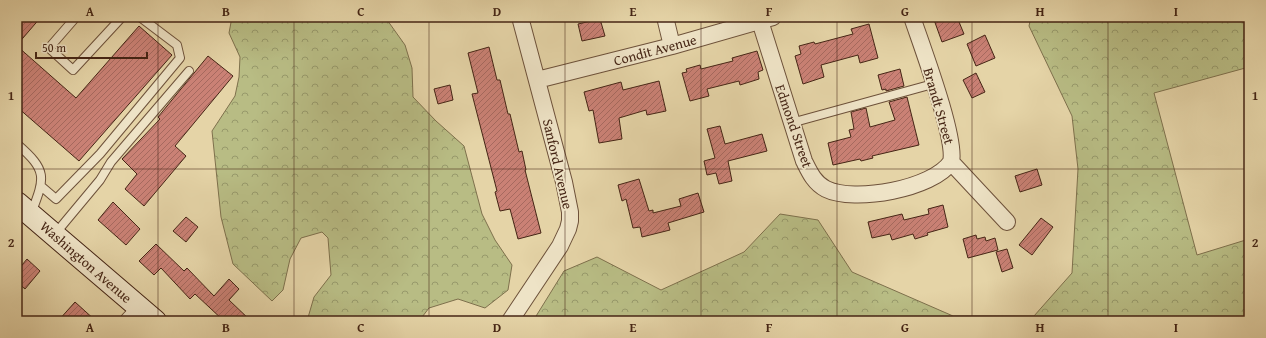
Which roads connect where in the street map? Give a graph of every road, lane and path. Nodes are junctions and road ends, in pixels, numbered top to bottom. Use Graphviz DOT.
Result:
graph roads {
  1 [pos="76,17"];
  2 [pos="122,17"];
  3 [pos="140,17"];
  4 [pos="520,17"];
  5 [pos="665,17"];
  6 [pos="912,17"];
  7 [pos="767,19"];
  8 [pos="672,46"];
  9 [pos="190,71"];
  10 [pos="537,80"];
  11 [pos="933,84"];
  12 [pos="791,123"];
  13 [pos="17,144"];
  14 [pos="951,162"];
  15 [pos="42,187"];
  16 [pos="24,209"];
  17 [pos="1007,222"];
  18 [pos="54,235"];
  19 [pos="141,317"];
  20 [pos="510,321"];
  1 -- 2 [label="lane"];
  3 -- 15 [label="lane"];
  4 -- 10 [label="street, Sanford Avenue"];
  5 -- 8 [label="street"];
  6 -- 11 [label="street, Brandt Street"];
  7 -- 8 [label="street, Condit Avenue"];
  7 -- 12 [label="street, Edmond Street"];
  8 -- 10 [label="street, Condit Avenue"];
  9 -- 18 [label="lane"];
  10 -- 20 [label="street, Sanford Avenue"];
  11 -- 12 [label="lane"];
  11 -- 14 [label="street, Brandt Street"];
  12 -- 14 [label="street, Edmond Street"];
  13 -- 15 [label="lane"];
  14 -- 17 [label="street, Brandt Street"];
  15 -- 16 [label="lane"];
  16 -- 18 [label="main road, Washington Avenue"];
  18 -- 19 [label="main road, Washington Avenue"];
}
